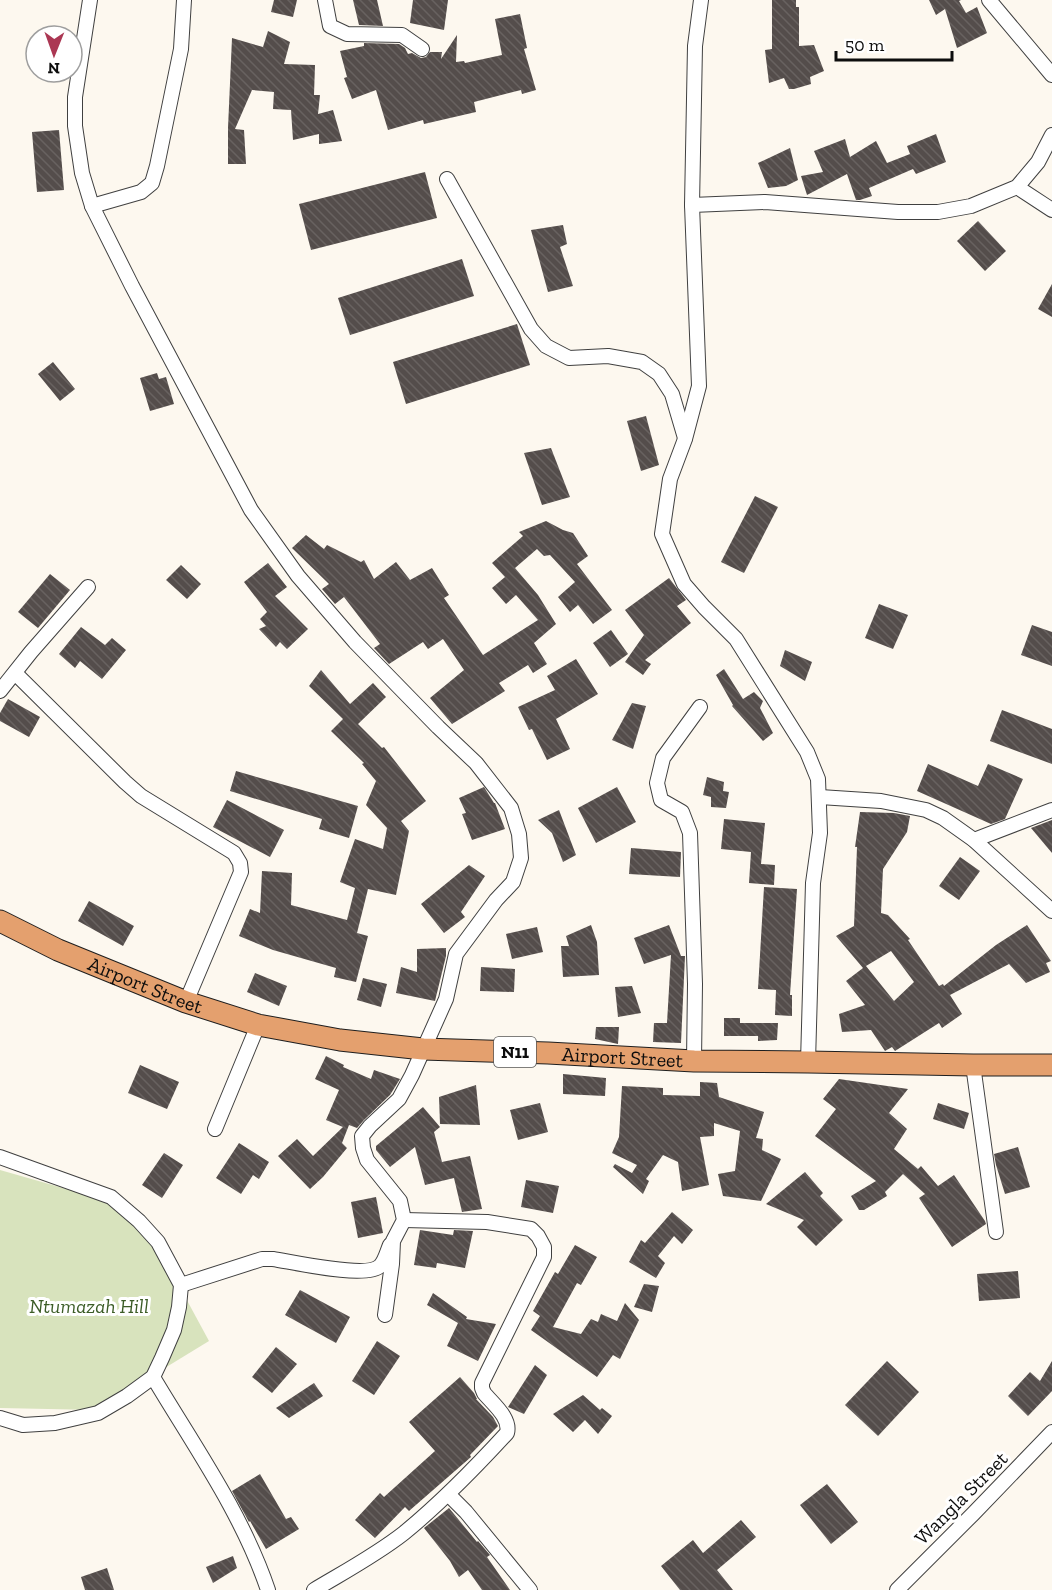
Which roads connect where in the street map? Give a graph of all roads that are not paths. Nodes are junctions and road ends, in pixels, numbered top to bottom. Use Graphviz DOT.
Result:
graph roads {
  1 [pos="90,0"];
  2 [pos="184,0"];
  3 [pos="325,0"];
  4 [pos="701,0"];
  5 [pos="989,0"];
  6 [pos="422,49"];
  7 [pos="1052,75"];
  8 [pos="1052,135"];
  9 [pos="447,179"];
  10 [pos="1017,187"];
  11 [pos="692,205"];
  12 [pos="92,206"];
  13 [pos="1052,210"];
  14 [pos="685,439"];
  15 [pos="88,587"];
  16 [pos="15,673"];
  17 [pos="0,692"];
  18 [pos="700,707"];
  19 [pos="820,797"];
  20 [pos="1052,810"];
  21 [pos="974,840"];
  22 [pos="1052,910"];
  23 [pos="0,921"];
  24 [pos="186,1002"];
  25 [pos="258,1025"];
  26 [pos="423,1049"];
  27 [pos="694,1061"];
  28 [pos="808,1062"];
  29 [pos="972,1065"];
  30 [pos="1052,1065"];
  31 [pos="215,1129"];
  32 [pos="0,1157"];
  33 [pos="404,1220"];
  34 [pos="996,1232"];
  35 [pos="393,1241"];
  36 [pos="181,1285"];
  37 [pos="385,1315"];
  38 [pos="153,1377"];
  39 [pos="0,1418"];
  40 [pos="1052,1432"];
  41 [pos="448,1495"];
  42 [pos="268,1590"];
  43 [pos="314,1590"];
  44 [pos="530,1590"];
  45 [pos="897,1590"];
  1 -- 12 [label="street"];
  2 -- 12 [label="street"];
  3 -- 6 [label="street"];
  4 -- 11 [label="street"];
  5 -- 7 [label="street"];
  8 -- 10 [label="street"];
  9 -- 14 [label="street"];
  10 -- 11 [label="street"];
  10 -- 13 [label="street"];
  11 -- 14 [label="street"];
  12 -- 26 [label="street"];
  14 -- 19 [label="street"];
  15 -- 16 [label="street"];
  16 -- 17 [label="street"];
  16 -- 24 [label="street"];
  18 -- 27 [label="street"];
  19 -- 21 [label="street"];
  19 -- 28 [label="street"];
  20 -- 21 [label="street"];
  21 -- 22 [label="street"];
  23 -- 24 [label="highway, Airport Street / N11"];
  24 -- 25 [label="highway, Airport Street / N11"];
  25 -- 26 [label="highway, Airport Street / N11"];
  25 -- 31 [label="street"];
  26 -- 27 [label="highway, Airport Street / N11"];
  26 -- 33 [label="street"];
  27 -- 28 [label="highway, Airport Street / N11"];
  28 -- 29 [label="highway, Airport Street / N11"];
  29 -- 30 [label="highway, Airport Street / N11"];
  29 -- 34 [label="street"];
  32 -- 36 [label="street"];
  33 -- 35 [label="street"];
  33 -- 41 [label="street"];
  35 -- 36 [label="street"];
  35 -- 37 [label="street"];
  36 -- 38 [label="street"];
  38 -- 39 [label="street"];
  38 -- 42 [label="street"];
  40 -- 45 [label="street, Wangla Street"];
  41 -- 43 [label="street"];
  41 -- 44 [label="street"];
}
